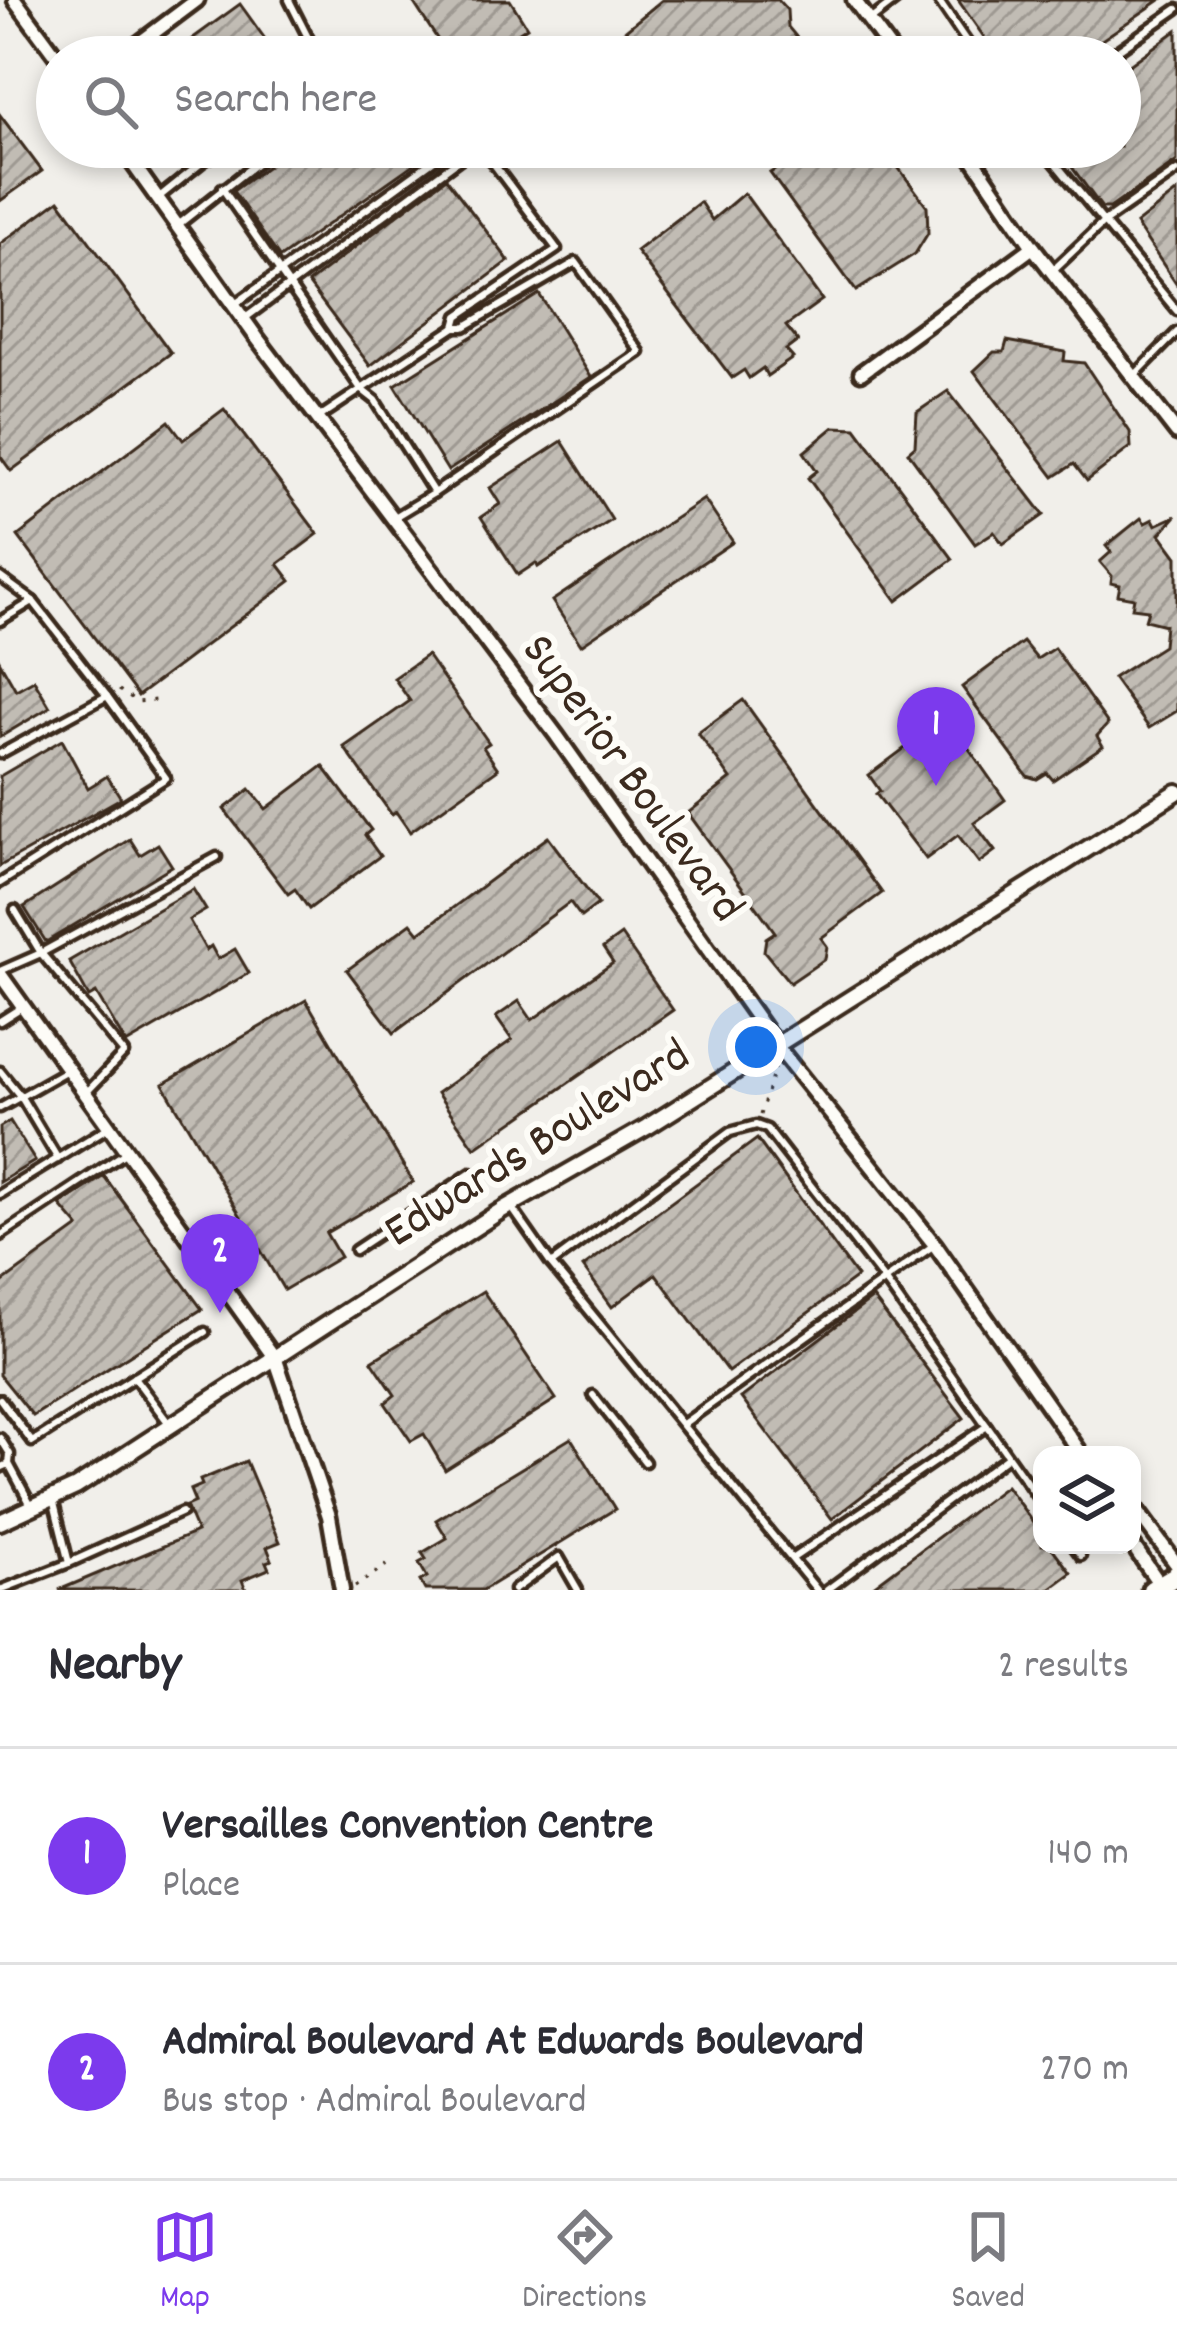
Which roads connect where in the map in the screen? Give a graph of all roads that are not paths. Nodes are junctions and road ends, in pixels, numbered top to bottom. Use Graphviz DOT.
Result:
graph roads {
  1 [pos="15,0"];
  2 [pos="197,0"];
  3 [pos="289,0"];
  4 [pos="854,0"];
  5 [pos="896,0"];
  6 [pos="938,0"];
  7 [pos="1177,9"];
  8 [pos="868,21"];
  9 [pos="42,36"];
  10 [pos="149,36"];
  11 [pos="307,36"];
  12 [pos="880,36"];
  13 [pos="963,36"];
  14 [pos="1138,36"];
  15 [pos="136,168"];
  16 [pos="195,168"];
  17 [pos="249,168"];
  18 [pos="423,168"];
  19 [pos="449,168"];
  20 [pos="494,168"];
  21 [pos="981,168"];
  22 [pos="1059,168"];
  23 [pos="1177,171"];
  24 [pos="222,188"];
  25 [pos="158,198"];
  26 [pos="1104,222"];
  27 [pos="178,225"];
  28 [pos="1033,247"];
  29 [pos="280,272"];
  30 [pos="1052,272"];
  31 [pos="289,284"];
  32 [pos="235,304"];
  33 [pos="1177,310"];
  34 [pos="244,319"];
  35 [pos="455,327"];
  36 [pos="1177,332"];
  37 [pos="861,373"];
  38 [pos="1134,376"];
  39 [pos="361,389"];
  40 [pos="317,419"];
  41 [pos="1177,433"];
  42 [pos="434,493"];
  43 [pos="393,519"];
  44 [pos="0,578"];
  45 [pos="33,601"];
  46 [pos="0,621"];
  47 [pos="107,696"];
  48 [pos="0,754"];
  49 [pos="1177,792"];
  50 [pos="217,857"];
  51 [pos="0,883"];
  52 [pos="15,910"];
  53 [pos="41,953"];
  54 [pos="0,973"];
  55 [pos="23,1006"];
  56 [pos="0,1021"];
  57 [pos="776,1045"];
  58 [pos="68,1069"];
  59 [pos="0,1071"];
  60 [pos="86,1093"];
  61 [pos="21,1097"];
  62 [pos="0,1108"];
  63 [pos="107,1128"];
  64 [pos="125,1153"];
  65 [pos="58,1159"];
  66 [pos="471,1173"];
  67 [pos="0,1194"];
  68 [pos="510,1205"];
  69 [pos="0,1236"];
  70 [pos="935,1245"];
  71 [pos="355,1250"];
  72 [pos="551,1264"];
  73 [pos="884,1281"];
  74 [pos="205,1332"];
  75 [pos="276,1360"];
  76 [pos="134,1376"];
  77 [pos="592,1395"];
  78 [pos="0,1400"];
  79 [pos="683,1424"];
  80 [pos="170,1425"];
  81 [pos="987,1426"];
  82 [pos="0,1438"];
  83 [pos="1076,1446"];
  84 [pos="1007,1456"];
  85 [pos="645,1462"];
  86 [pos="4,1466"];
  87 [pos="1033,1492"];
  88 [pos="53,1499"];
  89 [pos="33,1508"];
  90 [pos="182,1512"];
  91 [pos="1141,1516"];
  92 [pos="0,1522"];
  93 [pos="1140,1554"];
  94 [pos="793,1558"];
  95 [pos="69,1563"];
  96 [pos="1177,1565"];
  97 [pos="1163,1585"];
  98 [pos="0,1590"];
  99 [pos="346,1590"];
  100 [pos="514,1590"];
  101 [pos="578,1590"];
  102 [pos="817,1590"];
  103 [pos="827,1590"];
  1 -- 9 [label="street"];
  2 -- 10 [label="street"];
  3 -- 11 [label="lane"];
  4 -- 8 [label="street"];
  5 -- 8 [label="lane"];
  6 -- 13 [label="lane"];
  7 -- 14 [label="lane"];
  8 -- 12 [label="street"];
  15 -- 25 [label="street, Superior Boulevard"];
  16 -- 25 [label="lane"];
  17 -- 24 [label="lane"];
  18 -- 29 [label="lane"];
  19 -- 31 [label="lane"];
  20 -- 35 [label="lane"];
  21 -- 28 [label="street"];
  22 -- 26 [label="lane"];
  23 -- 26 [label="lane"];
  24 -- 27 [label="lane"];
  24 -- 29 [label="lane"];
  25 -- 27 [label="street, Superior Boulevard"];
  26 -- 30 [label="lane"];
  26 -- 33 [label="lane"];
  27 -- 32 [label="street, Superior Boulevard"];
  28 -- 30 [label="street"];
  28 -- 37 [label="street"];
  29 -- 31 [label="lane"];
  29 -- 32 [label="lane"];
  30 -- 38 [label="street"];
  31 -- 34 [label="lane"];
  31 -- 39 [label="lane"];
  32 -- 34 [label="street, Superior Boulevard"];
  34 -- 40 [label="street, Superior Boulevard"];
  35 -- 39 [label="lane"];
  35 -- 42 [label="lane"];
  36 -- 38 [label="lane"];
  38 -- 41 [label="street"];
  39 -- 40 [label="lane"];
  39 -- 42 [label="lane"];
  40 -- 43 [label="street, Superior Boulevard"];
  42 -- 43 [label="lane"];
  43 -- 57 [label="street, Superior Boulevard"];
  44 -- 45 [label="lane"];
  45 -- 46 [label="lane"];
  45 -- 47 [label="lane"];
  47 -- 48 [label="lane"];
  47 -- 51 [label="lane"];
  49 -- 57 [label="street, Edwards Boulevard"];
  50 -- 53 [label="lane"];
  52 -- 53 [label="lane"];
  53 -- 54 [label="lane"];
  53 -- 60 [label="lane"];
  54 -- 55 [label="street"];
  55 -- 56 [label="lane"];
  55 -- 58 [label="street"];
  57 -- 68 [label="street, Edwards Boulevard"];
  57 -- 70 [label="street, Superior Boulevard"];
  58 -- 60 [label="street"];
  58 -- 61 [label="lane"];
  59 -- 61 [label="lane"];
  60 -- 63 [label="street"];
  61 -- 62 [label="lane"];
  61 -- 65 [label="lane"];
  63 -- 64 [label="street"];
  63 -- 65 [label="lane"];
  64 -- 69 [label="lane"];
  64 -- 75 [label="street"];
  65 -- 67 [label="lane"];
  66 -- 71 [label="lane"];
  68 -- 72 [label="lane"];
  68 -- 75 [label="street, Edwards Boulevard"];
  70 -- 73 [label="lane"];
  70 -- 83 [label="street, Superior Boulevard"];
  72 -- 73 [label="lane"];
  72 -- 79 [label="lane"];
  73 -- 79 [label="lane"];
  73 -- 81 [label="lane"];
  74 -- 76 [label="lane"];
  75 -- 80 [label="street, Edwards Boulevard"];
  75 -- 99 [label="street"];
  76 -- 78 [label="lane"];
  76 -- 80 [label="lane"];
  77 -- 85 [label="lane"];
  79 -- 94 [label="lane"];
  80 -- 88 [label="street, Edwards Boulevard"];
  81 -- 84 [label="lane"];
  81 -- 94 [label="lane"];
  82 -- 86 [label="lane"];
  84 -- 87 [label="lane"];
  84 -- 103 [label="lane"];
  86 -- 89 [label="lane"];
  88 -- 89 [label="street, Edwards Boulevard"];
  88 -- 95 [label="lane"];
  89 -- 92 [label="street, Edwards Boulevard"];
  90 -- 95 [label="lane"];
  91 -- 96 [label="street"];
  93 -- 97 [label="street"];
  94 -- 102 [label="lane"];
  95 -- 98 [label="lane"];
  100 -- 101 [label="lane"];
}
